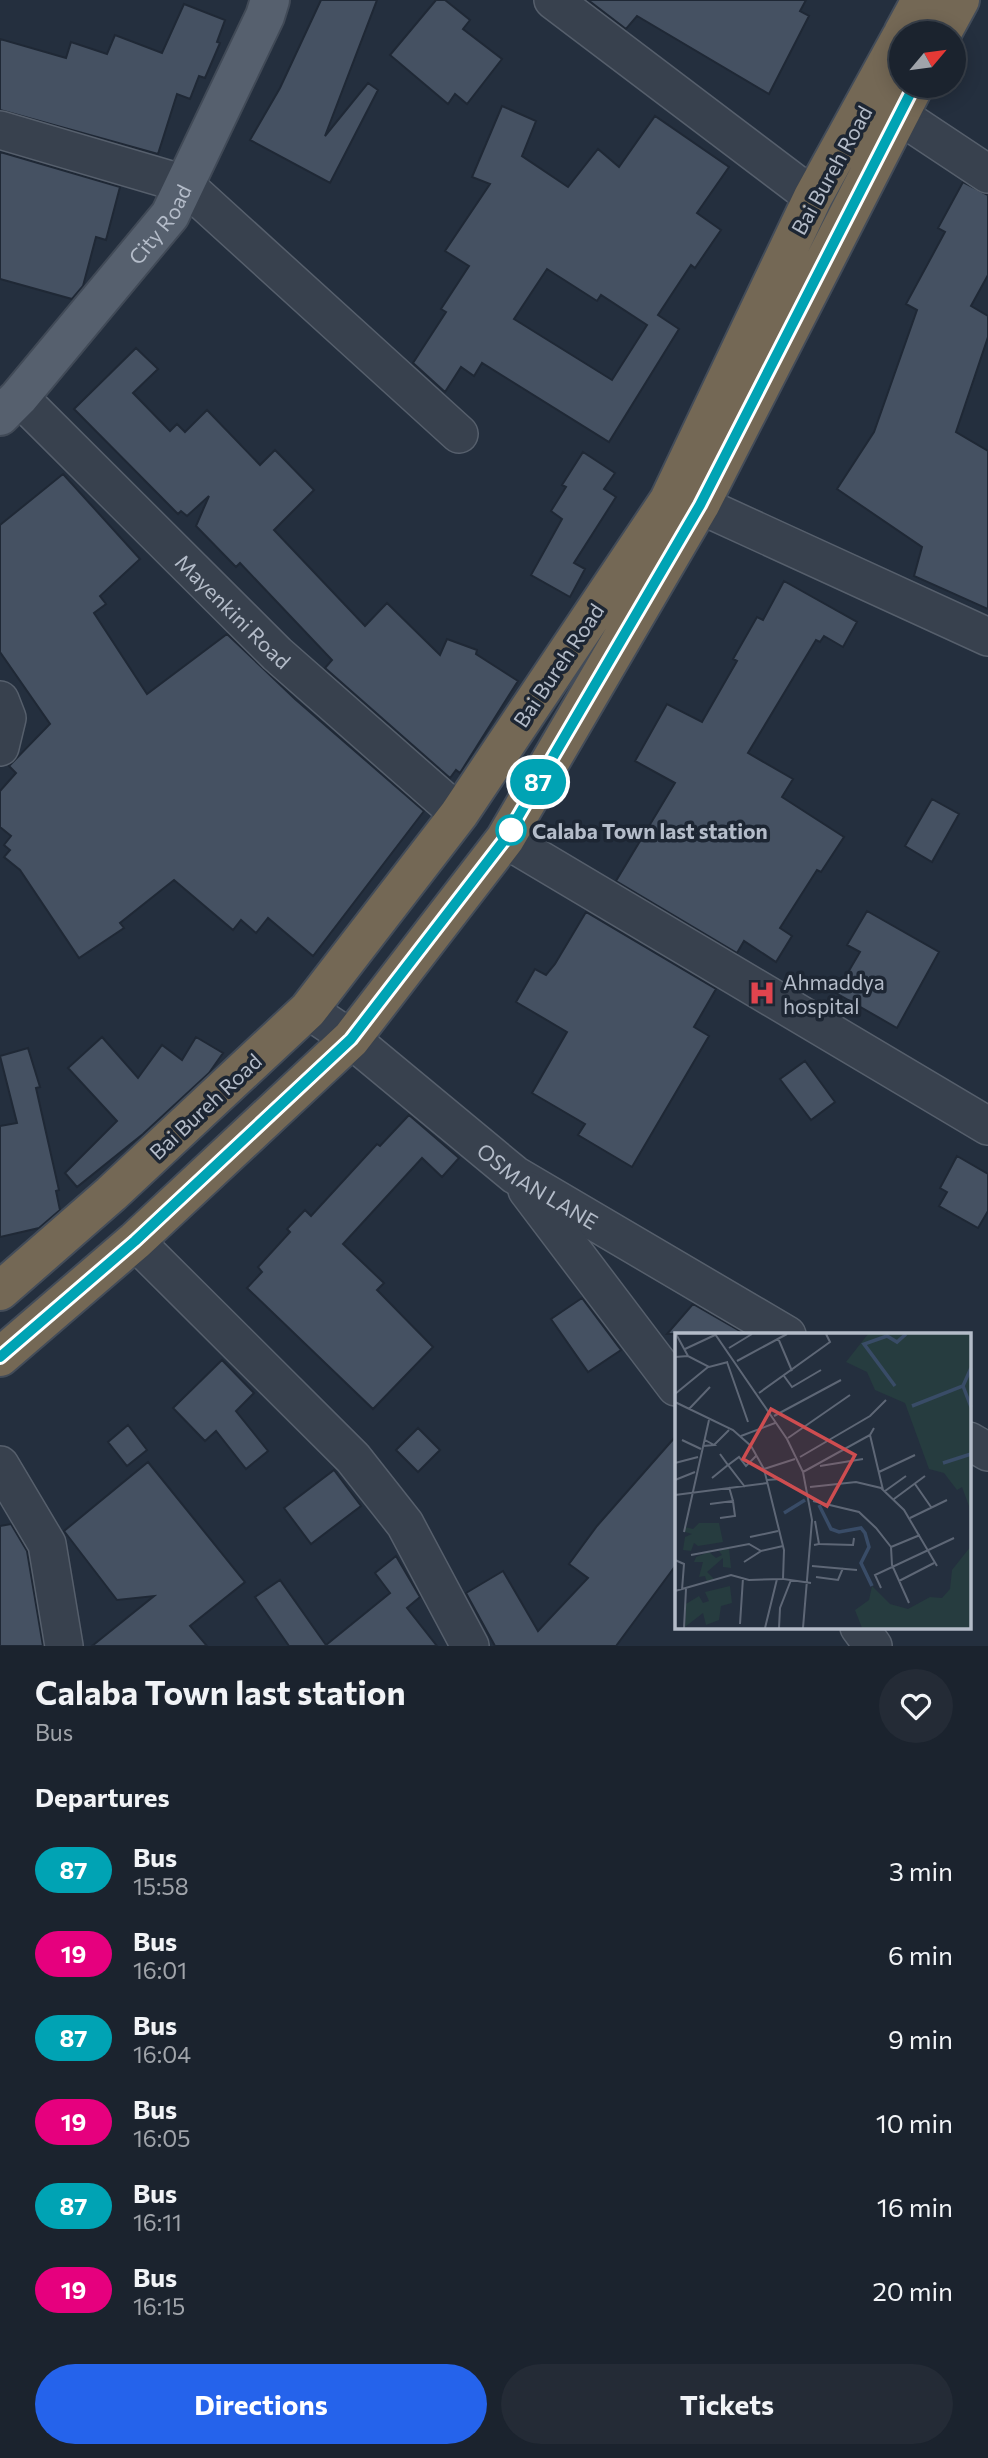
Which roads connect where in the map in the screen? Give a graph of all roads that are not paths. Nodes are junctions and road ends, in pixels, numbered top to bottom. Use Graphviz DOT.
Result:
graph roads {
  1 [pos="270,0"];
  2 [pos="553,0"];
  3 [pos="920,0"];
  4 [pos="960,0"];
  5 [pos="909,21"];
  6 [pos="949,21"];
  7 [pos="889,59"];
  8 [pos="907,101"];
  9 [pos="0,130"];
  10 [pos="988,174"];
  11 [pos="184,184"];
  12 [pos="813,197"];
  13 [pos="10,407"];
  14 [pos="459,434"];
  15 [pos="700,505"];
  16 [pos="988,636"];
  17 [pos="0,700"];
  18 [pos="0,747"];
  19 [pos="459,814"];
  20 [pos="505,839"];
  21 [pos="308,1010"];
  22 [pos="351,1039"];
  23 [pos="988,1126"];
  24 [pos="515,1175"];
  25 [pos="135,1241"];
  26 [pos="0,1291"];
  27 [pos="784,1333"];
  28 [pos="0,1357"];
  29 [pos="675,1384"];
  30 [pos="970,1442"];
  31 [pos="988,1452"];
  32 [pos="0,1465"];
  33 [pos="860,1629"];
  34 [pos="64,1646"];
  35 [pos="470,1646"];
  36 [pos="873,1646"];
  1 -- 11 [label="main road, City Road"];
  2 -- 12 [label="street"];
  3 -- 5 [label="highway, Bai Bureh Road"];
  4 -- 6 [label="highway"];
  7 -- 12 [label="highway, Bai Bureh Road"];
  8 -- 10 [label="street"];
  8 -- 15 [label="highway, Bai Bureh Road"];
  9 -- 11 [label="street"];
  11 -- 13 [label="main road, City Road"];
  11 -- 14 [label="street"];
  12 -- 19 [label="highway, Bai Bureh Road"];
  13 -- 19 [label="street, Mayenkini Road"];
  15 -- 16 [label="street"];
  15 -- 20 [label="highway, Bai Bureh Road"];
  17 -- 18 [label="street"];
  19 -- 21 [label="highway, Bai Bureh Road"];
  20 -- 22 [label="highway, Bai Bureh Road"];
  20 -- 23 [label="street"];
  21 -- 22 [label="street, OSMAN LANE"];
  21 -- 26 [label="highway, Bai Bureh Road"];
  22 -- 24 [label="street, OSMAN LANE"];
  22 -- 25 [label="highway, Bai Bureh Road"];
  24 -- 27 [label="street, OSMAN LANE"];
  24 -- 29 [label="street"];
  25 -- 28 [label="highway, Bai Bureh Road"];
  25 -- 35 [label="street"];
  30 -- 31 [label="street"];
  32 -- 34 [label="street"];
  33 -- 36 [label="street"];
}
